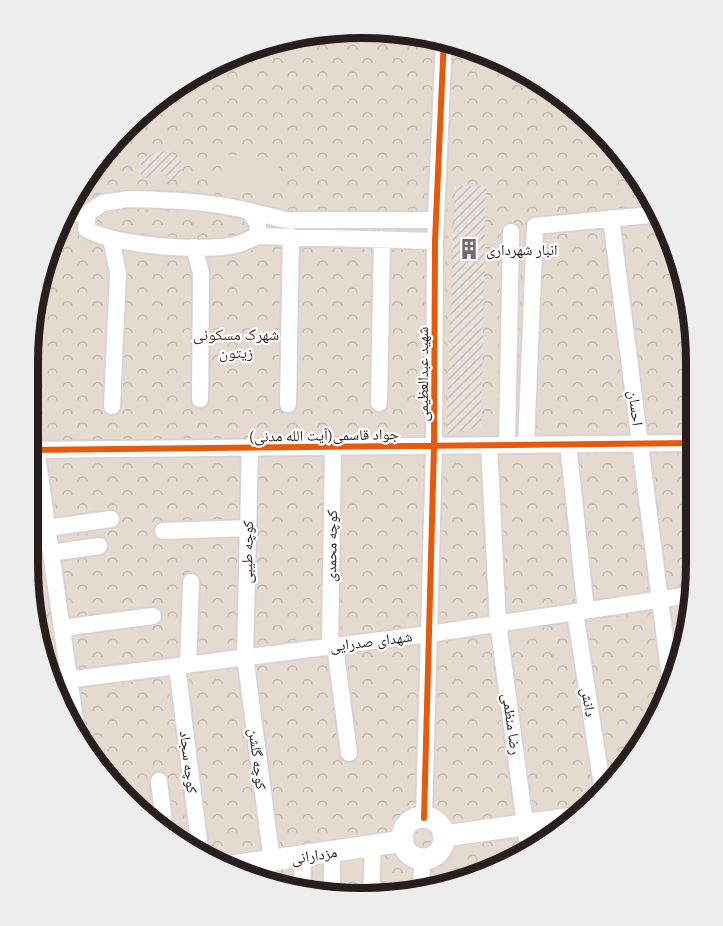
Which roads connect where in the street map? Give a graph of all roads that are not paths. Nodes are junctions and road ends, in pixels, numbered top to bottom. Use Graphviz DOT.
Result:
graph roads {
  1 [pos="444,49"];
  2 [pos="249,211"];
  3 [pos="88,213"];
  4 [pos="73,214"];
  5 [pos="650,215"];
  6 [pos="611,218"];
  7 [pos="436,220"];
  8 [pos="511,232"];
  9 [pos="256,236"];
  10 [pos="291,236"];
  11 [pos="111,239"];
  12 [pos="382,239"];
  13 [pos="435,241"];
  14 [pos="194,246"];
  15 [pos="200,399"];
  16 [pos="379,403"];
  17 [pos="288,404"];
  18 [pos="112,406"];
  19 [pos="686,443"];
  20 [pos="568,444"];
  21 [pos="640,444"];
  22 [pos="489,445"];
  23 [pos="507,445"];
  24 [pos="526,445"];
  25 [pos="434,446"];
  26 [pos="250,447"];
  27 [pos="333,447"];
  28 [pos="38,449"];
  29 [pos="38,481"];
  30 [pos="111,519"];
  31 [pos="47,528"];
  32 [pos="248,528"];
  33 [pos="163,531"];
  34 [pos="99,546"];
  35 [pos="51,553"];
  36 [pos="190,582"];
  37 [pos="684,596"];
  38 [pos="660,599"];
  39 [pos="581,611"];
  40 [pos="153,616"];
  41 [pos="498,623"];
  42 [pos="62,628"];
  43 [pos="429,633"];
  44 [pos="333,646"];
  45 [pos="245,656"];
  46 [pos="183,665"];
  47 [pos="669,667"];
  48 [pos="69,680"];
  49 [pos="59,681"];
  50 [pos="74,713"];
  51 [pos="349,753"];
  52 [pos="159,781"];
  53 [pos="602,782"];
  54 [pos="424,818"];
  55 [pos="561,820"];
  56 [pos="164,822"];
  57 [pos="525,824"];
  58 [pos="444,836"];
  59 [pos="402,842"];
  60 [pos="528,843"];
  61 [pos="200,845"];
  62 [pos="373,845"];
  63 [pos="332,852"];
  64 [pos="303,856"];
  65 [pos="422,859"];
  66 [pos="272,861"];
  67 [pos="241,865"];
  68 [pos="264,873"];
  69 [pos="302,883"];
  70 [pos="421,883"];
  71 [pos="332,887"];
  72 [pos="371,888"];
  1 -- 7 [label="street, شهید عبدالعظیمی"];
  2 -- 3 [label="street"];
  2 -- 7 [label="street"];
  2 -- 9 [label="street"];
  3 -- 4 [label="street"];
  3 -- 11 [label="street"];
  5 -- 6 [label="street"];
  6 -- 21 [label="street, احسان"];
  6 -- 24 [label="street"];
  7 -- 13 [label="street, شهید عبدالعظیمی"];
  8 -- 23 [label="street"];
  9 -- 10 [label="street"];
  9 -- 14 [label="street"];
  10 -- 12 [label="street"];
  10 -- 17 [label="street"];
  11 -- 14 [label="street"];
  11 -- 18 [label="street"];
  12 -- 13 [label="street"];
  12 -- 16 [label="street"];
  13 -- 25 [label="street, شهید عبدالعظیمی"];
  14 -- 15 [label="street"];
  19 -- 21 [label="street, جواد قاسمی(آیت الله مدنی)"];
  20 -- 21 [label="street, جواد قاسمی(آیت الله مدنی)"];
  20 -- 24 [label="street, جواد قاسمی(آیت الله مدنی)"];
  20 -- 39 [label="street, دانش"];
  21 -- 38 [label="street, احسان"];
  22 -- 23 [label="street, جواد قاسمی(آیت الله مدنی)"];
  22 -- 25 [label="street, جواد قاسمی(آیت الله مدنی)"];
  22 -- 41 [label="street, رضا منظمی"];
  23 -- 24 [label="street, جواد قاسمی(آیت الله مدنی)"];
  25 -- 27 [label="street, جواد قاسمی(آیت الله مدنی)"];
  25 -- 43 [label="street, شهید عبدالعظیمی"];
  26 -- 27 [label="street, جواد قاسمی(آیت الله مدنی)"];
  26 -- 28 [label="street, جواد قاسمی(آیت الله مدنی)"];
  26 -- 32 [label="street, کوچه طیبی"];
  27 -- 44 [label="street, کوچه محمدی"];
  29 -- 31 [label="street"];
  30 -- 31 [label="street"];
  31 -- 35 [label="street"];
  32 -- 33 [label="street"];
  32 -- 45 [label="street, کوچه طیبی"];
  34 -- 35 [label="street"];
  35 -- 42 [label="street"];
  36 -- 46 [label="street, کوچه سجاد"];
  37 -- 38 [label="street, شهدای صدرایی"];
  38 -- 39 [label="street, شهدای صدرایی"];
  38 -- 47 [label="street, احسان"];
  39 -- 41 [label="street, شهدای صدرایی"];
  39 -- 53 [label="street, دانش"];
  40 -- 42 [label="street"];
  41 -- 43 [label="street, شهدای صدرایی"];
  41 -- 57 [label="street, رضا منظمی"];
  42 -- 48 [label="street"];
  43 -- 44 [label="street, شهدای صدرایی"];
  43 -- 54 [label="street, شهید عبدالعظیمی"];
  44 -- 45 [label="street, شهدای صدرایی"];
  44 -- 51 [label="street, کوچه محمدی"];
  45 -- 46 [label="street, شهدای صدرایی"];
  45 -- 66 [label="street, کوچه گلشن"];
  46 -- 48 [label="street, شهدای صدرایی"];
  46 -- 61 [label="street, کوچه سجاد"];
  48 -- 49 [label="street, شهدای صدرایی"];
  48 -- 50 [label="street"];
  52 -- 56 [label="street"];
  54 -- 58 [label="main road"];
  54 -- 59 [label="main road"];
  55 -- 57 [label="main road"];
  57 -- 58 [label="main road"];
  57 -- 60 [label="street, رضا منظمی"];
  58 -- 65 [label="main road"];
  59 -- 62 [label="main road, مزدارانی"];
  59 -- 65 [label="main road"];
  62 -- 63 [label="main road, مزدارانی"];
  62 -- 72 [label="street"];
  63 -- 64 [label="main road, مزدارانی"];
  63 -- 71 [label="street"];
  64 -- 66 [label="main road, مزدارانی"];
  64 -- 69 [label="street"];
  65 -- 70 [label="street"];
  66 -- 67 [label="main road, مزدارانی"];
  66 -- 68 [label="street"];
}
